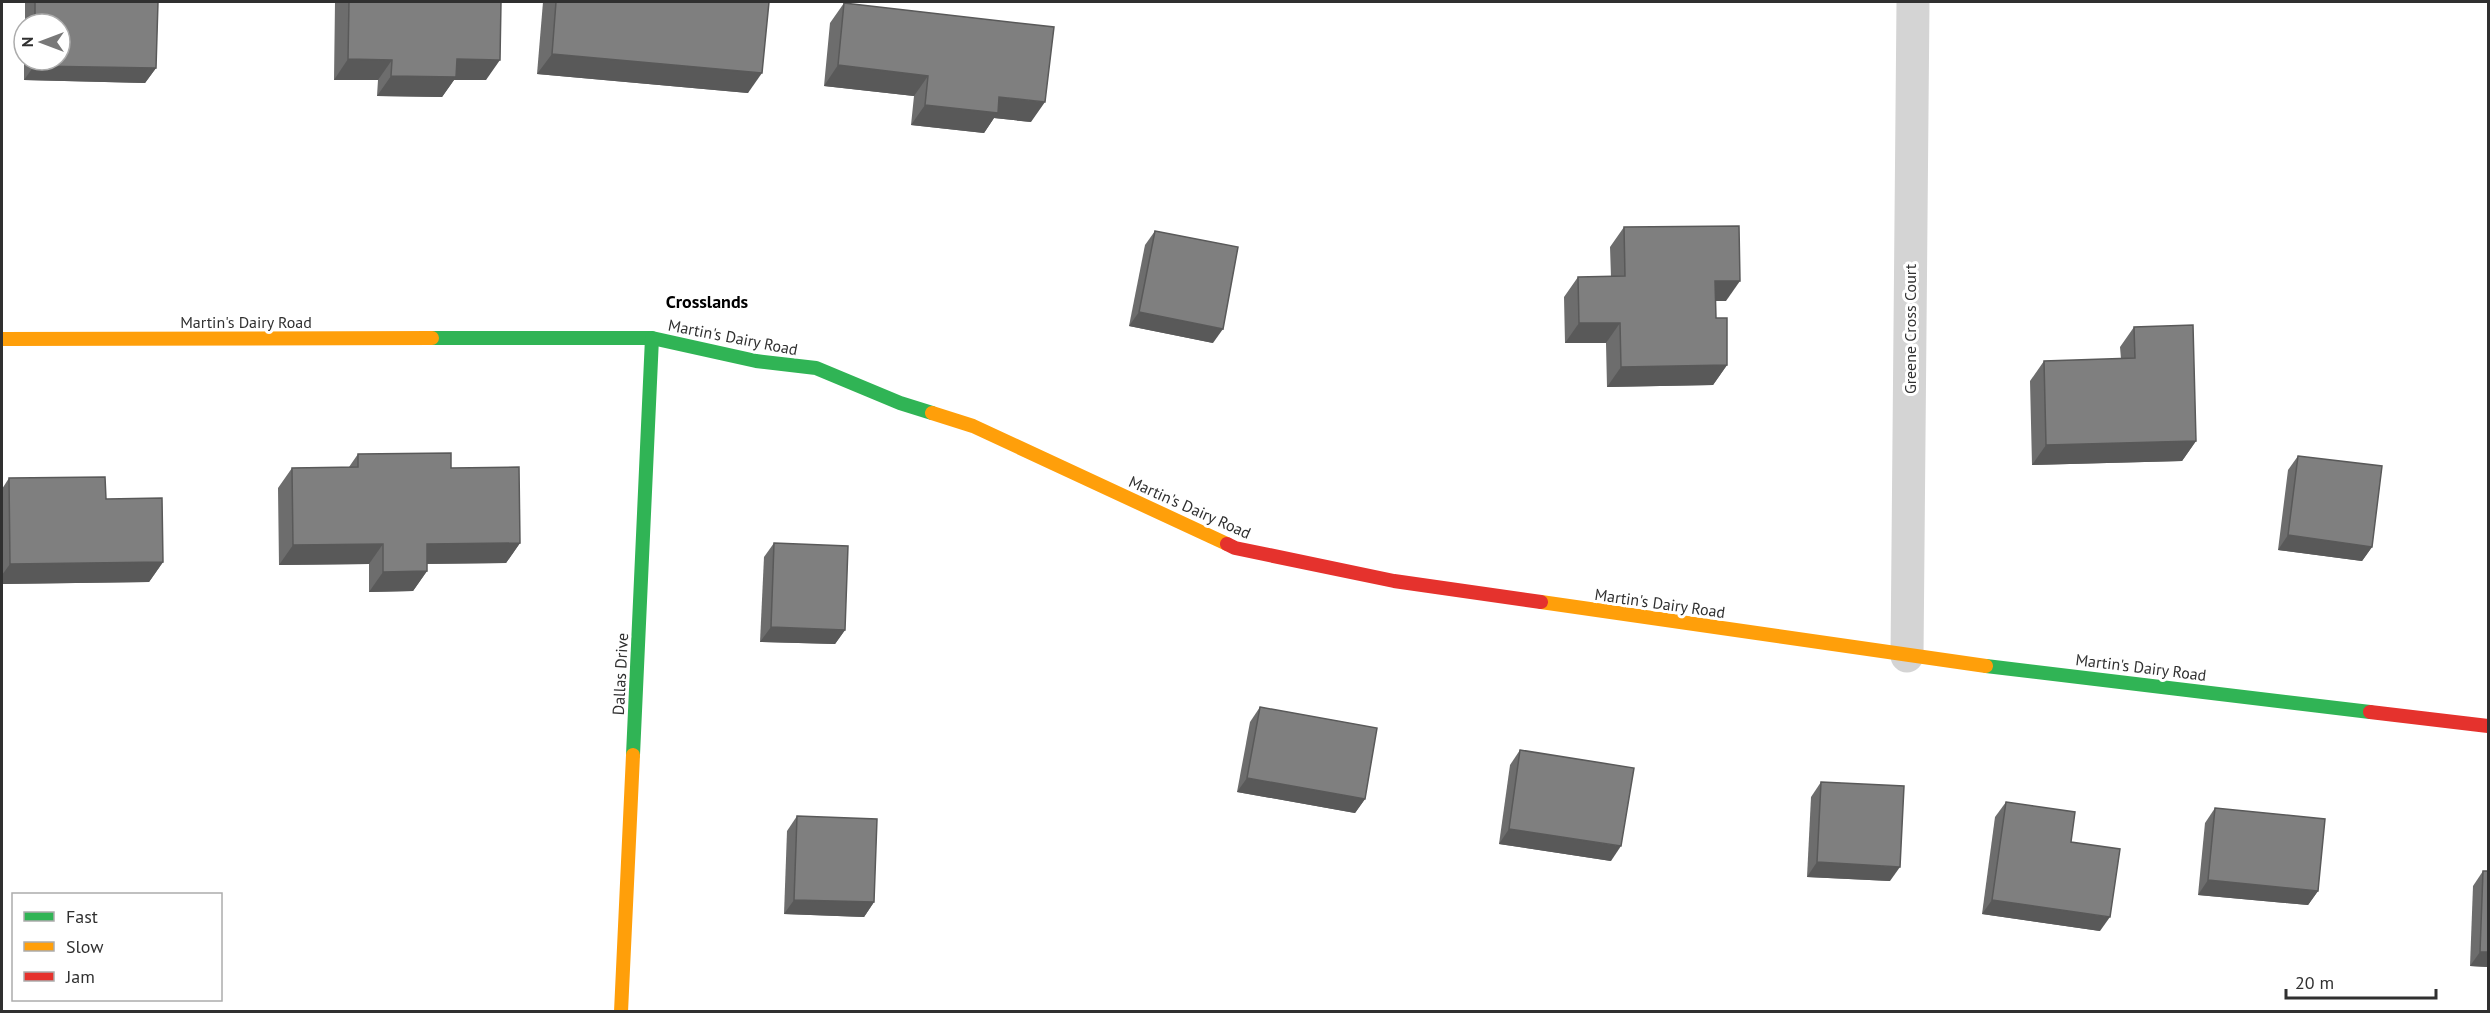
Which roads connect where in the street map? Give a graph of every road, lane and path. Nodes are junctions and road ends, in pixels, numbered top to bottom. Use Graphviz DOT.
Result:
graph roads {
  1 [pos="1913,2"];
  2 [pos="652,338"];
  3 [pos="2,339"];
  4 [pos="1907,656"];
  5 [pos="2488,726"];
  6 [pos="621,1011"];
  1 -- 4 [label="street, Greene Cross Court"];
  2 -- 3 [label="street, Martin's Dairy Road"];
  2 -- 4 [label="street, Martin's Dairy Road"];
  2 -- 6 [label="street, Dallas Drive"];
  4 -- 5 [label="street, Martin's Dairy Road"];
}
